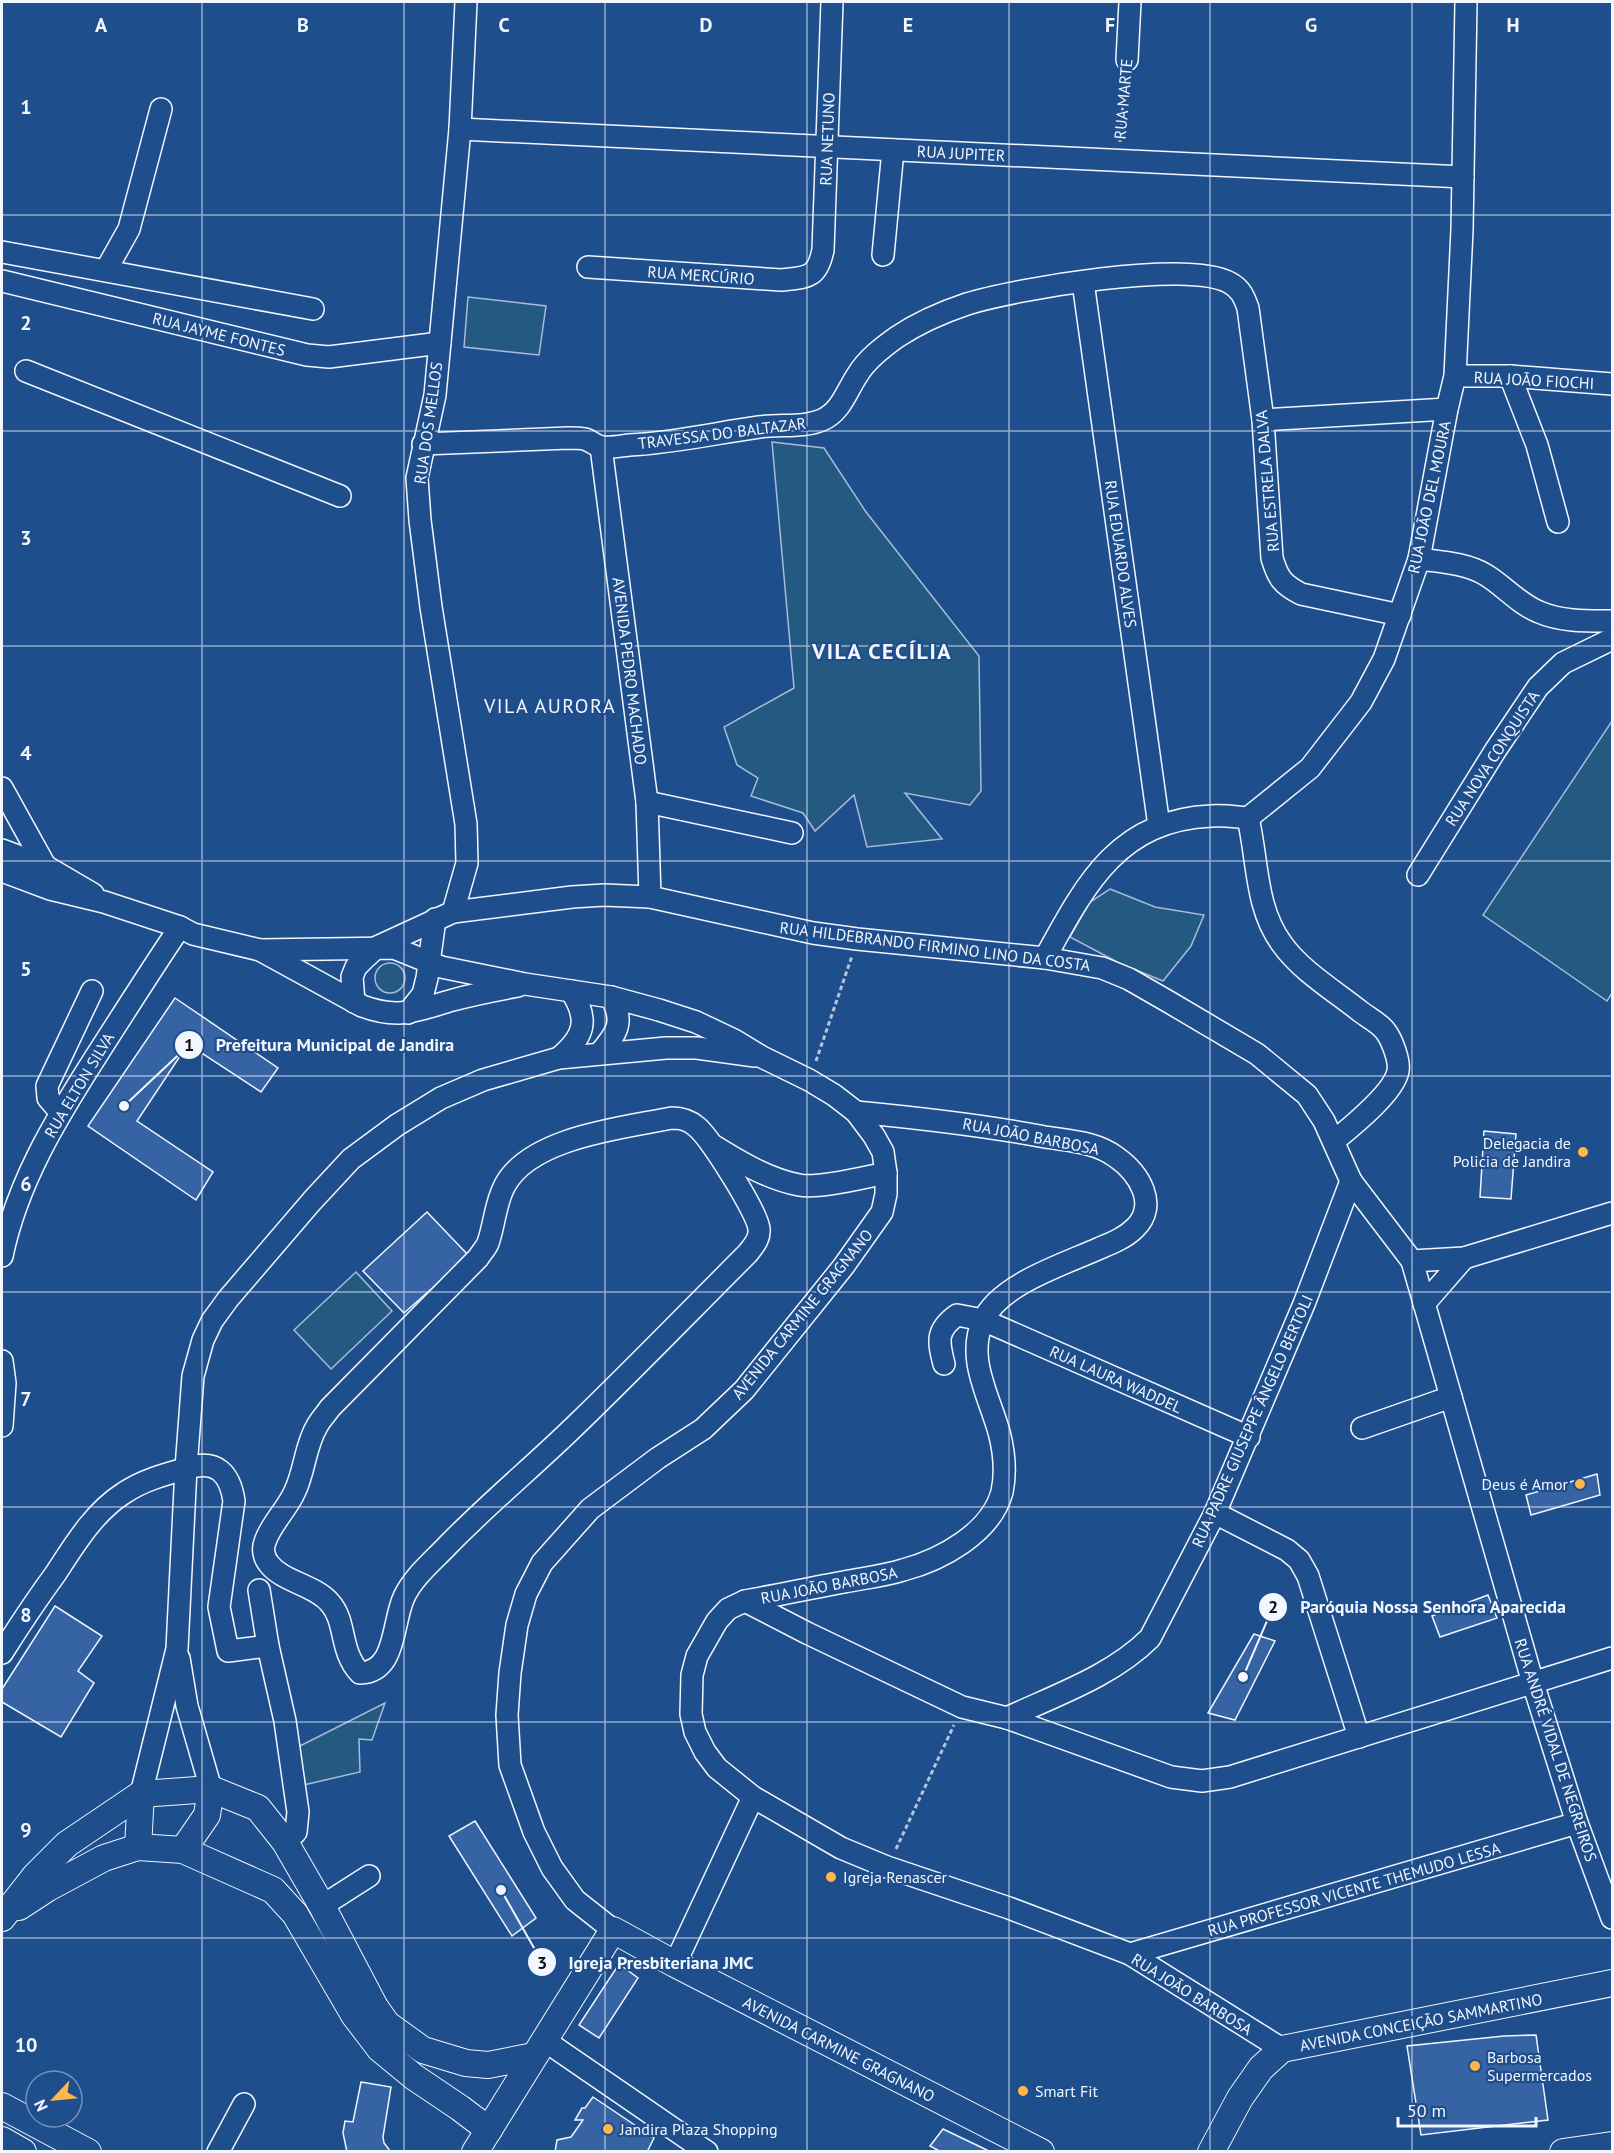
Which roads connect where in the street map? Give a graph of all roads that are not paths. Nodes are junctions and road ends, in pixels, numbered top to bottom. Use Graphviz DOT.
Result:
graph roads {
  1 [pos="466,2"];
  2 [pos="832,2"];
  3 [pos="1130,2"];
  4 [pos="1466,2"];
  5 [pos="1127,60"];
  6 [pos="161,110"];
  7 [pos="460,129"];
  8 [pos="826,146"];
  9 [pos="893,150"];
  10 [pos="1463,177"];
  11 [pos="2,252"];
  12 [pos="883,255"];
  13 [pos="588,267"];
  14 [pos="106,270"];
  15 [pos="812,274"];
  16 [pos="2,281"];
  17 [pos="1083,282"];
  18 [pos="1242,293"];
  19 [pos="313,309"];
  20 [pos="440,343"];
  21 [pos="26,371"];
  22 [pos="1455,376"];
  23 [pos="1510,376"];
  24 [pos="1606,384"];
  25 [pos="1612,401"];
  26 [pos="1447,409"];
  27 [pos="1263,420"];
  28 [pos="423,444"];
  29 [pos="601,447"];
  30 [pos="340,496"];
  31 [pos="1558,522"];
  32 [pos="1419,559"];
  33 [pos="1400,615"];
  34 [pos="1612,621"];
  35 [pos="1612,639"];
  36 [pos="2,788"];
  37 [pos="647,802"];
  38 [pos="1248,818"];
  39 [pos="1159,826"];
  40 [pos="792,833"];
  41 [pos="2,850"];
  42 [pos="47,867"];
  43 [pos="2,871"];
  44 [pos="1418,875"];
  45 [pos="50,889"];
  46 [pos="650,897"];
  47 [pos="104,902"];
  48 [pos="444,915"];
  49 [pos="180,927"];
  50 [pos="377,947"];
  51 [pos="260,950"];
  52 [pos="1045,958"];
  53 [pos="429,963"];
  54 [pos="525,984"];
  55 [pos="92,991"];
  56 [pos="572,991"];
  57 [pos="611,997"];
  58 [pos="354,1002"];
  59 [pos="408,1013"];
  60 [pos="600,1053"];
  61 [pos="762,1057"];
  62 [pos="559,1058"];
  63 [pos="60,1112"];
  64 [pos="856,1112"];
  65 [pos="1334,1141"];
  66 [pos="710,1143"];
  67 [pos="886,1173"];
  68 [pos="1351,1181"];
  69 [pos="1612,1213"];
  70 [pos="2,1256"];
  71 [pos="1464,1258"];
  72 [pos="1412,1261"];
  73 [pos="1424,1304"];
  74 [pos="983,1320"];
  75 [pos="2,1361"];
  76 [pos="944,1364"];
  77 [pos="3,1383"];
  78 [pos="1451,1397"];
  79 [pos="2,1426"];
  80 [pos="1362,1428"];
  81 [pos="1249,1437"];
  82 [pos="186,1468"];
  83 [pos="1215,1513"];
  84 [pos="260,1590"];
  85 [pos="745,1601"];
  86 [pos="268,1646"];
  87 [pos="177,1649"];
  88 [pos="2,1653"];
  89 [pos="1612,1658"];
  90 [pos="1533,1683"];
  91 [pos="1007,1718"];
  92 [pos="1359,1737"];
  93 [pos="211,1789"];
  94 [pos="141,1794"];
  95 [pos="753,1797"];
  96 [pos="1577,1823"];
  97 [pos="285,1842"];
  98 [pos="138,1847"];
  99 [pos="183,1850"];
  100 [pos="369,1876"];
  101 [pos="322,1906"];
  102 [pos="2,1918"];
  103 [pos="1612,1918"];
  104 [pos="613,1930"];
  105 [pos="1130,1954"];
  106 [pos="675,1964"];
  107 [pos="1612,1983"];
  108 [pos="539,2048"];
  109 [pos="1282,2049"];
  110 [pos="244,2104"];
  111 [pos="2,2106"];
  112 [pos="489,2130"];
  113 [pos="2,2140"];
  114 [pos="1612,2145"];
  115 [pos="1037,2150"];
  116 [pos="23,2151"];
  117 [pos="88,2151"];
  118 [pos="218,2151"];
  119 [pos="475,2151"];
  120 [pos="707,2151"];
  121 [pos="1211,2151"];
  122 [pos="1563,2151"];
  1 -- 7 [label="street, RUA DOS MELLOS"];
  2 -- 8 [label="street, RUA NETUNO"];
  3 -- 5 [label="street, RUA MARTE"];
  4 -- 10 [label="street, RUA JOÃO DEL MOURA"];
  6 -- 14 [label="street"];
  7 -- 8 [label="street, RUA JUPITER"];
  7 -- 20 [label="street, RUA DOS MELLOS"];
  8 -- 9 [label="street, RUA JUPITER"];
  8 -- 15 [label="street, RUA NETUNO"];
  9 -- 10 [label="street, RUA JUPITER"];
  9 -- 12 [label="street"];
  10 -- 22 [label="street, RUA JOÃO DEL MOURA"];
  11 -- 14 [label="street"];
  13 -- 15 [label="street, RUA MERCÚRIO"];
  14 -- 19 [label="street"];
  16 -- 20 [label="street, RUA JAYME FONTES"];
  17 -- 18 [label="street, TRAVESSA DO BALTAZAR"];
  17 -- 29 [label="street, TRAVESSA DO BALTAZAR"];
  17 -- 39 [label="street, RUA EDUARDO ALVES"];
  18 -- 27 [label="street, RUA ESTRELA DALVA"];
  20 -- 28 [label="street, RUA DOS MELLOS"];
  21 -- 30 [label="street"];
  22 -- 23 [label="street, RUA JOÃO FIOCHI"];
  22 -- 26 [label="street, RUA JOÃO DEL MOURA"];
  23 -- 24 [label="street, RUA JOÃO FIOCHI"];
  23 -- 31 [label="street"];
  24 -- 25 [label="street"];
  26 -- 27 [label="street"];
  26 -- 32 [label="street, RUA JOÃO DEL MOURA"];
  27 -- 33 [label="street, RUA ESTRELA DALVA"];
  28 -- 29 [label="street, TRAVESSA DO BALTAZAR"];
  28 -- 48 [label="street, RUA DOS MELLOS"];
  29 -- 37 [label="street, AVENIDA PEDRO MACHADO"];
  32 -- 33 [label="street, RUA JOÃO DEL MOURA"];
  32 -- 34 [label="street"];
  33 -- 38 [label="street, RUA JOÃO DEL MOURA"];
  35 -- 44 [label="street, RUA NOVA CONQUISTA"];
  36 -- 42 [label="street"];
  37 -- 40 [label="street"];
  37 -- 46 [label="street, AVENIDA PEDRO MACHADO"];
  38 -- 39 [label="street"];
  38 -- 65 [label="street"];
  39 -- 52 [label="street"];
  41 -- 42 [label="street, AVENIDA CARMINE GRAGNANO"];
  42 -- 45 [label="street"];
  42 -- 47 [label="street, AVENIDA CARMINE GRAGNANO"];
  43 -- 45 [label="street, AVENIDA CARMINE GRAGNANO"];
  45 -- 47 [label="street, AVENIDA CARMINE GRAGNANO"];
  46 -- 48 [label="street, RUA HILDEBRANDO FIRMINO LINO DA COSTA"];
  46 -- 52 [label="street, RUA HILDEBRANDO FIRMINO LINO DA COSTA"];
  47 -- 49 [label="street, AVENIDA CARMINE GRAGNANO"];
  48 -- 50 [label="street, RUA HILDEBRANDO FIRMINO LINO DA COSTA"];
  48 -- 53 [label="street, RUA DOS MELLOS"];
  49 -- 51 [label="street, AVENIDA CARMINE GRAGNANO"];
  49 -- 63 [label="street, RUA ELTON SILVA"];
  50 -- 51 [label="street, AVENIDA CARMINE GRAGNANO"];
  50 -- 53 [label="street, AVENIDA CARMINE GRAGNANO"];
  50 -- 58 [label="street"];
  51 -- 58 [label="street, AVENIDA CARMINE GRAGNANO"];
  52 -- 65 [label="street, RUA HILDEBRANDO FIRMINO LINO DA COSTA"];
  53 -- 54 [label="street, AVENIDA CARMINE GRAGNANO"];
  53 -- 59 [label="street"];
  54 -- 56 [label="street, AVENIDA CARMINE GRAGNANO"];
  54 -- 59 [label="street, AVENIDA CARMINE GRAGNANO"];
  55 -- 63 [label="street"];
  56 -- 57 [label="street, AVENIDA CARMINE GRAGNANO"];
  56 -- 62 [label="street"];
  57 -- 60 [label="street"];
  57 -- 61 [label="street, AVENIDA CARMINE GRAGNANO"];
  58 -- 59 [label="street, AVENIDA CARMINE GRAGNANO"];
  60 -- 61 [label="street"];
  60 -- 62 [label="street"];
  61 -- 64 [label="street, AVENIDA CARMINE GRAGNANO"];
  62 -- 82 [label="street"];
  63 -- 70 [label="street, RUA ELTON SILVA"];
  64 -- 67 [label="street, AVENIDA CARMINE GRAGNANO"];
  64 -- 74 [label="street, RUA JOÃO BARBOSA"];
  65 -- 68 [label="street, RUA HILDEBRANDO FIRMINO LINO DA COSTA"];
  66 -- 66 [label="street"];
  66 -- 67 [label="street"];
  67 -- 104 [label="street, AVENIDA CARMINE GRAGNANO"];
  68 -- 72 [label="street, RUA ANDRÉ VIDAL DE NEGREIROS"];
  68 -- 81 [label="street, RUA PADRE GIUSEPPE ÂNGELO BERTOLI"];
  69 -- 71 [label="street"];
  71 -- 72 [label="street"];
  71 -- 73 [label="street"];
  72 -- 73 [label="street, RUA ANDRÉ VIDAL DE NEGREIROS"];
  73 -- 78 [label="street, RUA ANDRÉ VIDAL DE NEGREIROS"];
  74 -- 76 [label="street, RUA LAURA WADDEL"];
  74 -- 81 [label="street, RUA LAURA WADDEL"];
  74 -- 85 [label="street, RUA JOÃO BARBOSA"];
  75 -- 77 [label="street"];
  77 -- 79 [label="street"];
  78 -- 80 [label="street"];
  78 -- 90 [label="street, RUA ANDRÉ VIDAL DE NEGREIROS"];
  81 -- 83 [label="street, RUA PADRE GIUSEPPE ÂNGELO BERTOLI"];
  82 -- 86 [label="street"];
  82 -- 87 [label="street"];
  82 -- 88 [label="street"];
  83 -- 91 [label="street, RUA PADRE GIUSEPPE ÂNGELO BERTOLI"];
  83 -- 92 [label="street"];
  84 -- 86 [label="street"];
  85 -- 91 [label="street"];
  85 -- 95 [label="street, RUA JOÃO BARBOSA"];
  86 -- 97 [label="street"];
  87 -- 93 [label="street"];
  87 -- 94 [label="street"];
  89 -- 90 [label="street"];
  90 -- 92 [label="street"];
  90 -- 96 [label="street, RUA ANDRÉ VIDAL DE NEGREIROS"];
  91 -- 92 [label="street"];
  93 -- 94 [label="main road"];
  93 -- 97 [label="main road"];
  93 -- 99 [label="main road"];
  94 -- 98 [label="main road"];
  94 -- 102 [label="main road"];
  95 -- 105 [label="street, RUA JOÃO BARBOSA"];
  95 -- 106 [label="street"];
  96 -- 103 [label="street, RUA ANDRÉ VIDAL DE NEGREIROS"];
  96 -- 105 [label="street, RUA PROFESSOR VICENTE THEMUDO LESSA"];
  97 -- 101 [label="main road"];
  98 -- 99 [label="main road"];
  98 -- 102 [label="main road"];
  99 -- 112 [label="main road"];
  100 -- 101 [label="street"];
  101 -- 108 [label="main road"];
  104 -- 106 [label="main road, AVENIDA CARMINE GRAGNANO"];
  104 -- 108 [label="main road"];
  105 -- 109 [label="street, RUA JOÃO BARBOSA"];
  106 -- 115 [label="main road, AVENIDA CARMINE GRAGNANO"];
  107 -- 109 [label="main road, AVENIDA CONCEIÇÃO SAMMARTINO"];
  108 -- 112 [label="main road"];
  108 -- 120 [label="street"];
  109 -- 121 [label="main road, AVENIDA CONCEIÇÃO SAMMARTINO"];
  110 -- 118 [label="street"];
  111 -- 117 [label="main road"];
  112 -- 119 [label="main road"];
  113 -- 116 [label="main road"];
  114 -- 122 [label="main road"];
}
